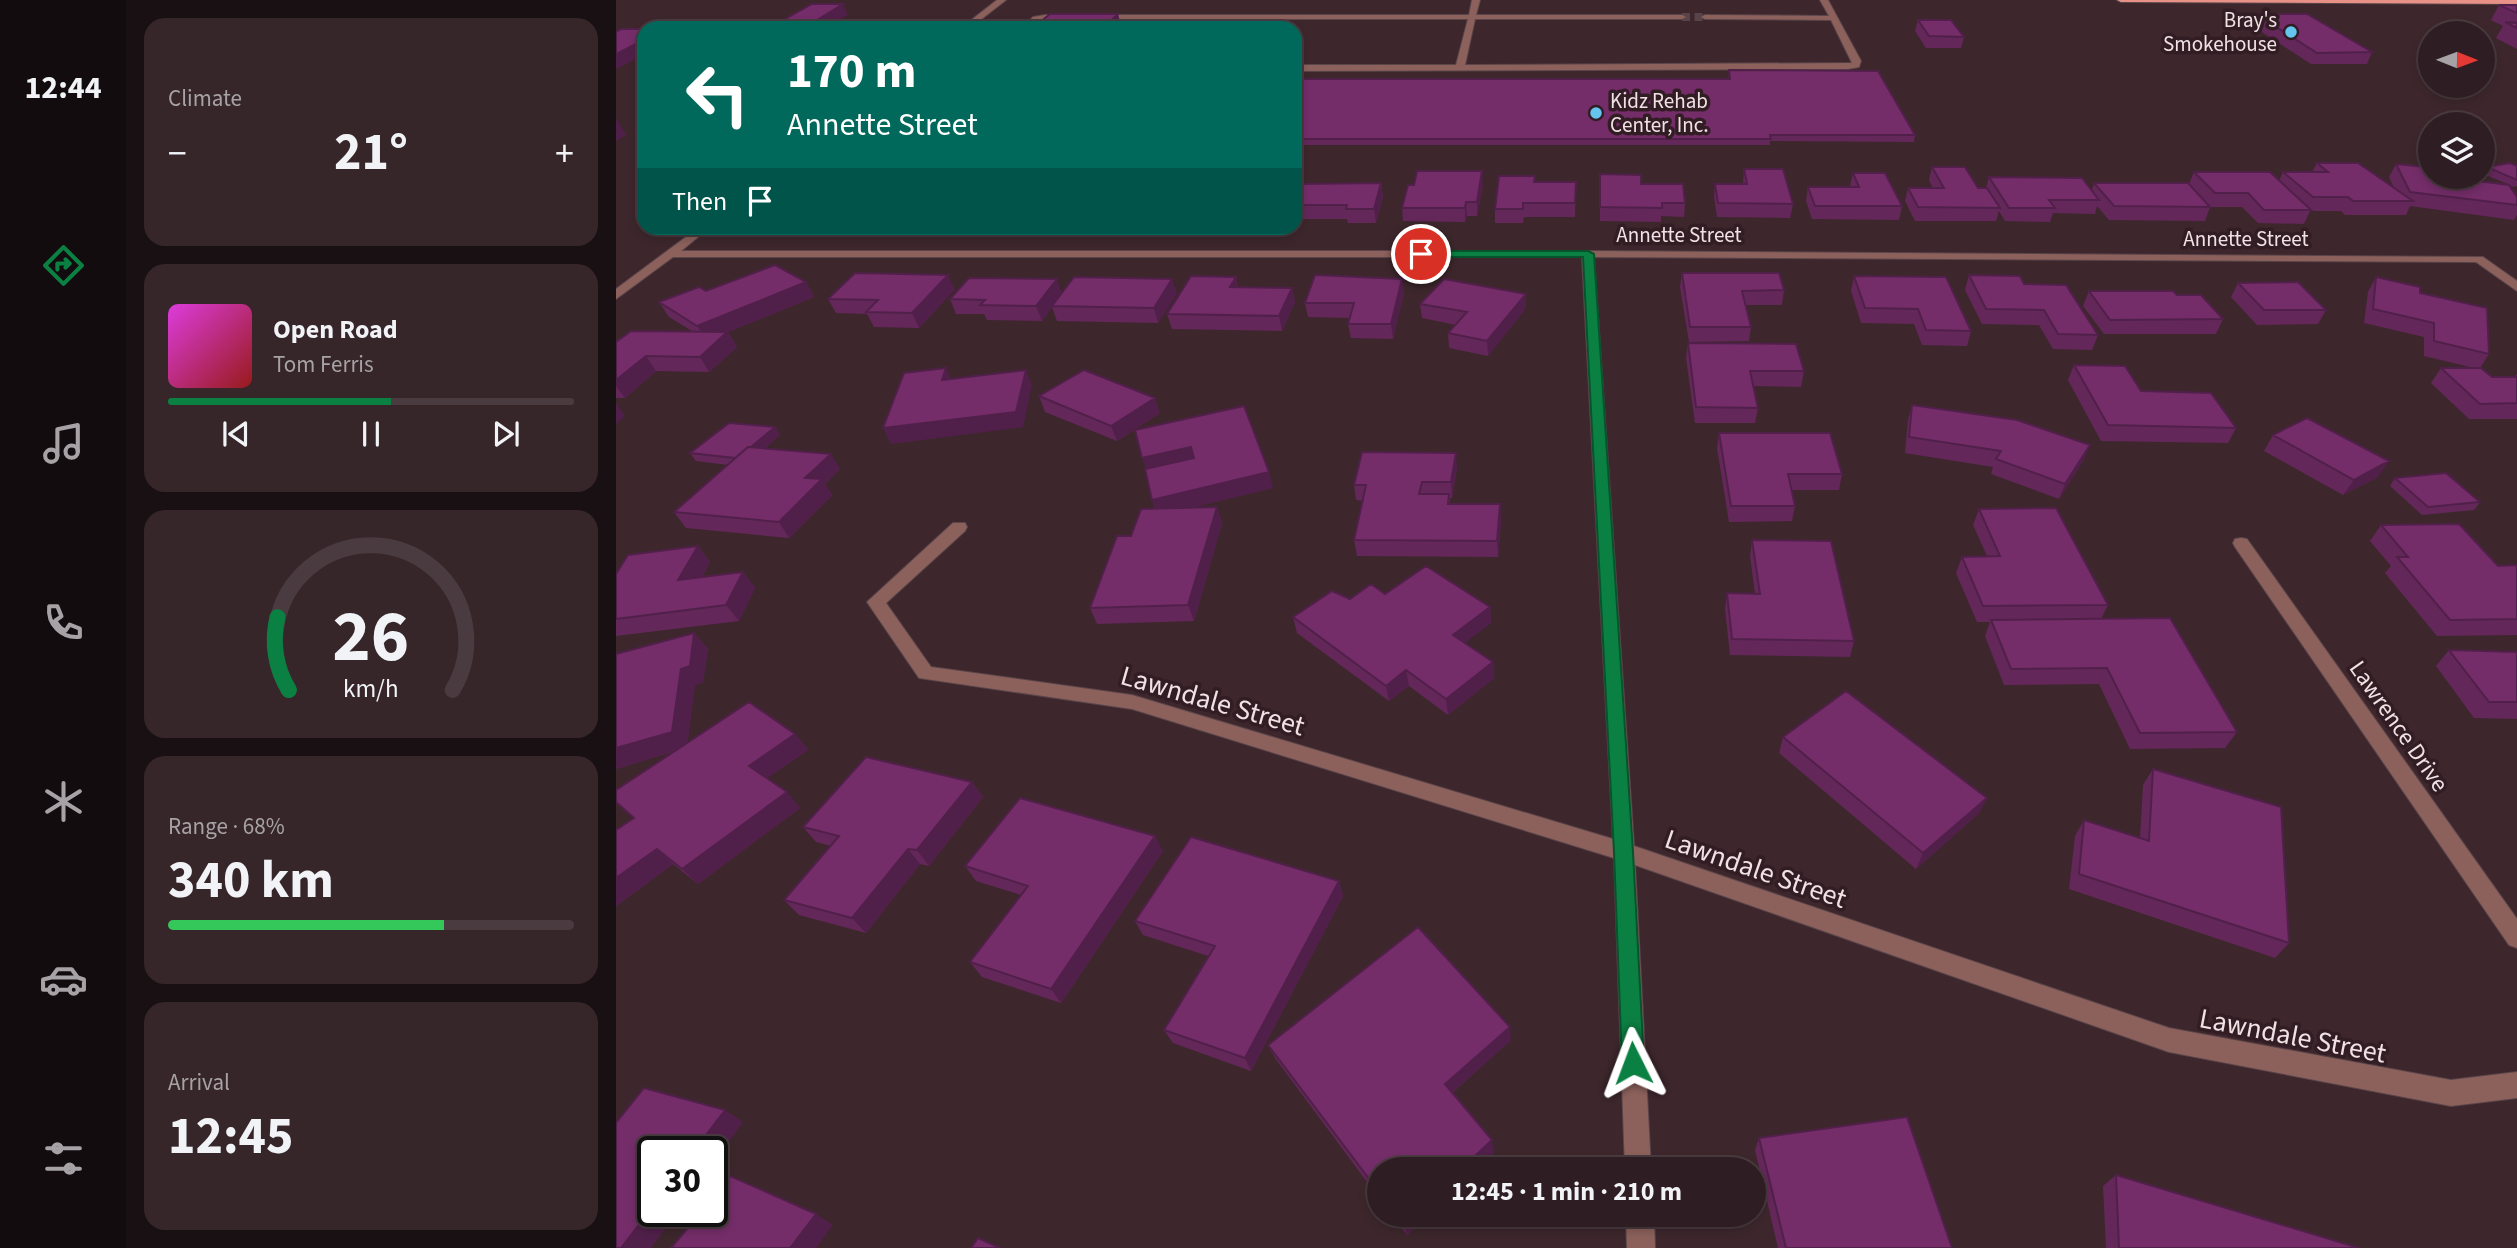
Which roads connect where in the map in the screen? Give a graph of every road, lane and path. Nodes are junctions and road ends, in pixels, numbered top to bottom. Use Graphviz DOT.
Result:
graph roads {
  1 [pos="1002,0"];
  2 [pos="1476,0"];
  3 [pos="1824,0"];
  4 [pos="2121,0"];
  5 [pos="2151,0"];
  6 [pos="2286,1"];
  7 [pos="2517,2"];
  8 [pos="1170,9"];
  9 [pos="1162,17"];
  10 [pos="1472,17"];
  11 [pos="1682,17"];
  12 [pos="1704,17"];
  13 [pos="1833,18"];
  14 [pos="974,21"];
  15 [pos="1034,21"];
  16 [pos="1158,21"];
  17 [pos="1302,68"];
  18 [pos="1460,68"];
  19 [pos="695,235"];
  20 [pos="670,254"];
  21 [pos="1588,254"];
  22 [pos="2517,287"];
  23 [pos="616,295"];
  24 [pos="959,527"];
  25 [pos="2241,543"];
  26 [pos="1624,852"];
  27 [pos="2517,938"];
  28 [pos="2517,1085"];
  29 [pos="1637,1157"];
  30 [pos="1640,1227"];
  31 [pos="1641,1248"];
  1 -- 14 [label="street"];
  2 -- 10 [label="street"];
  3 -- 13 [label="street"];
  4 -- 5 [label="main road"];
  5 -- 6 [label="main road"];
  6 -- 7 [label="main road"];
  8 -- 9 [label="street"];
  9 -- 10 [label="street"];
  9 -- 15 [label="street"];
  9 -- 16 [label="street"];
  10 -- 11 [label="street"];
  10 -- 18 [label="street"];
  12 -- 13 [label="street"];
  13 -- 18 [label="street"];
  17 -- 18 [label="street"];
  19 -- 20 [label="street"];
  20 -- 21 [label="street, Annette Street"];
  20 -- 23 [label="street"];
  21 -- 22 [label="street, Annette Street"];
  21 -- 26 [label="street"];
  24 -- 26 [label="street, Lawndale Street"];
  25 -- 27 [label="street, Lawrence Drive"];
  26 -- 28 [label="street, Lawndale Street"];
  26 -- 29 [label="street"];
  30 -- 31 [label="street"];
}
